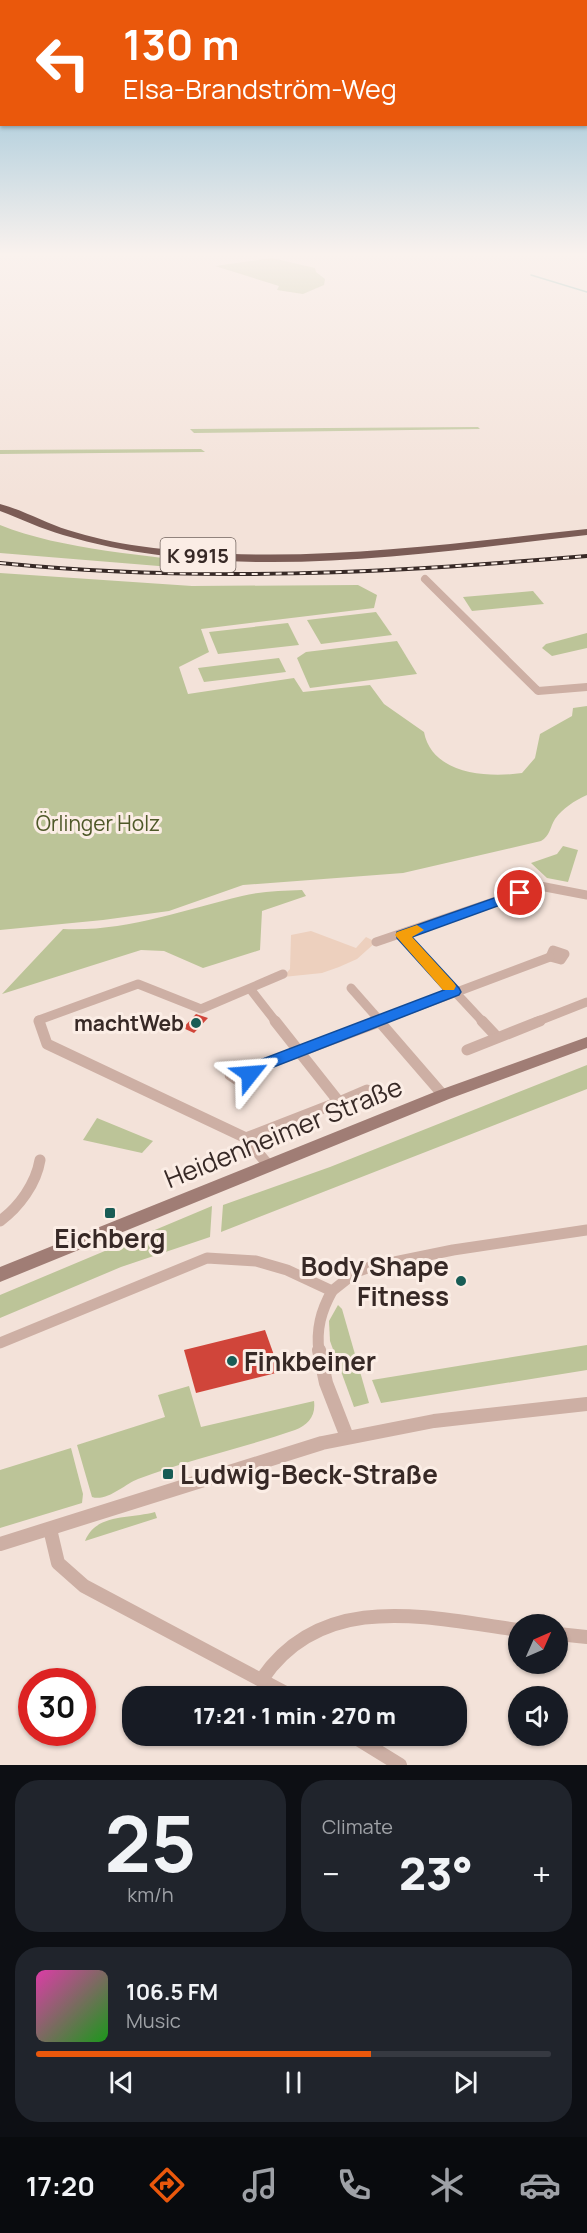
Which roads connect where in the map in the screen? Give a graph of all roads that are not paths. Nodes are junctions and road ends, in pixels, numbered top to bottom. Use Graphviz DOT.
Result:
graph roads {
  1 [pos="0,507"];
  2 [pos="587,532"];
  3 [pos="425,579"];
  4 [pos="587,687"];
  5 [pos="587,895"];
  6 [pos="402,935"];
  7 [pos="376,942"];
  8 [pos="550,957"];
  9 [pos="283,974"];
  10 [pos="351,988"];
  11 [pos="251,990"];
  12 [pos="454,992"];
  13 [pos="587,1002"];
  14 [pos="378,1020"];
  15 [pos="497,1037"];
  16 [pos="587,1042"];
  17 [pos="467,1050"];
  18 [pos="302,1056"];
  19 [pos="250,1070"];
  20 [pos="368,1090"];
  21 [pos="443,1095"];
  22 [pos="339,1102"];
  23 [pos="246,1138"];
  24 [pos="40,1160"];
  25 [pos="269,1166"];
  26 [pos="0,1221"];
  27 [pos="587,1230"];
  28 [pos="0,1275"];
  29 [pos="332,1291"];
  30 [pos="0,1344"];
  31 [pos="587,1404"];
  32 [pos="347,1437"];
  33 [pos="50,1529"];
  34 [pos="0,1544"];
  35 [pos="508,1629"];
  36 [pos="568,1635"];
  37 [pos="587,1637"];
  38 [pos="262,1679"];
  39 [pos="274,1686"];
  40 [pos="369,1746"];
  41 [pos="400,1765"];
  1 -- 2 [label="main road, K 9915"];
  3 -- 4 [label="street"];
  5 -- 6 [label="street"];
  6 -- 7 [label="street"];
  6 -- 12 [label="street"];
  8 -- 12 [label="street"];
  9 -- 11 [label="street"];
  10 -- 14 [label="street"];
  11 -- 18 [label="street"];
  11 -- 23 [label="street"];
  12 -- 14 [label="street"];
  12 -- 15 [label="street"];
  13 -- 15 [label="street"];
  14 -- 18 [label="street"];
  14 -- 21 [label="street"];
  15 -- 17 [label="street"];
  16 -- 21 [label="main road, Heidenheimer Straße"];
  18 -- 19 [label="street"];
  18 -- 22 [label="street"];
  20 -- 22 [label="street"];
  21 -- 25 [label="main road, Heidenheimer Straße"];
  22 -- 23 [label="street"];
  23 -- 25 [label="street"];
  24 -- 26 [label="street"];
  25 -- 28 [label="main road, Heidenheimer Straße"];
  27 -- 29 [label="street"];
  29 -- 30 [label="street"];
  29 -- 32 [label="street"];
  31 -- 32 [label="street"];
  32 -- 33 [label="street"];
  33 -- 34 [label="street"];
  33 -- 38 [label="street"];
  35 -- 38 [label="street"];
  36 -- 37 [label="street"];
  38 -- 39 [label="street"];
  40 -- 41 [label="street"];
}
